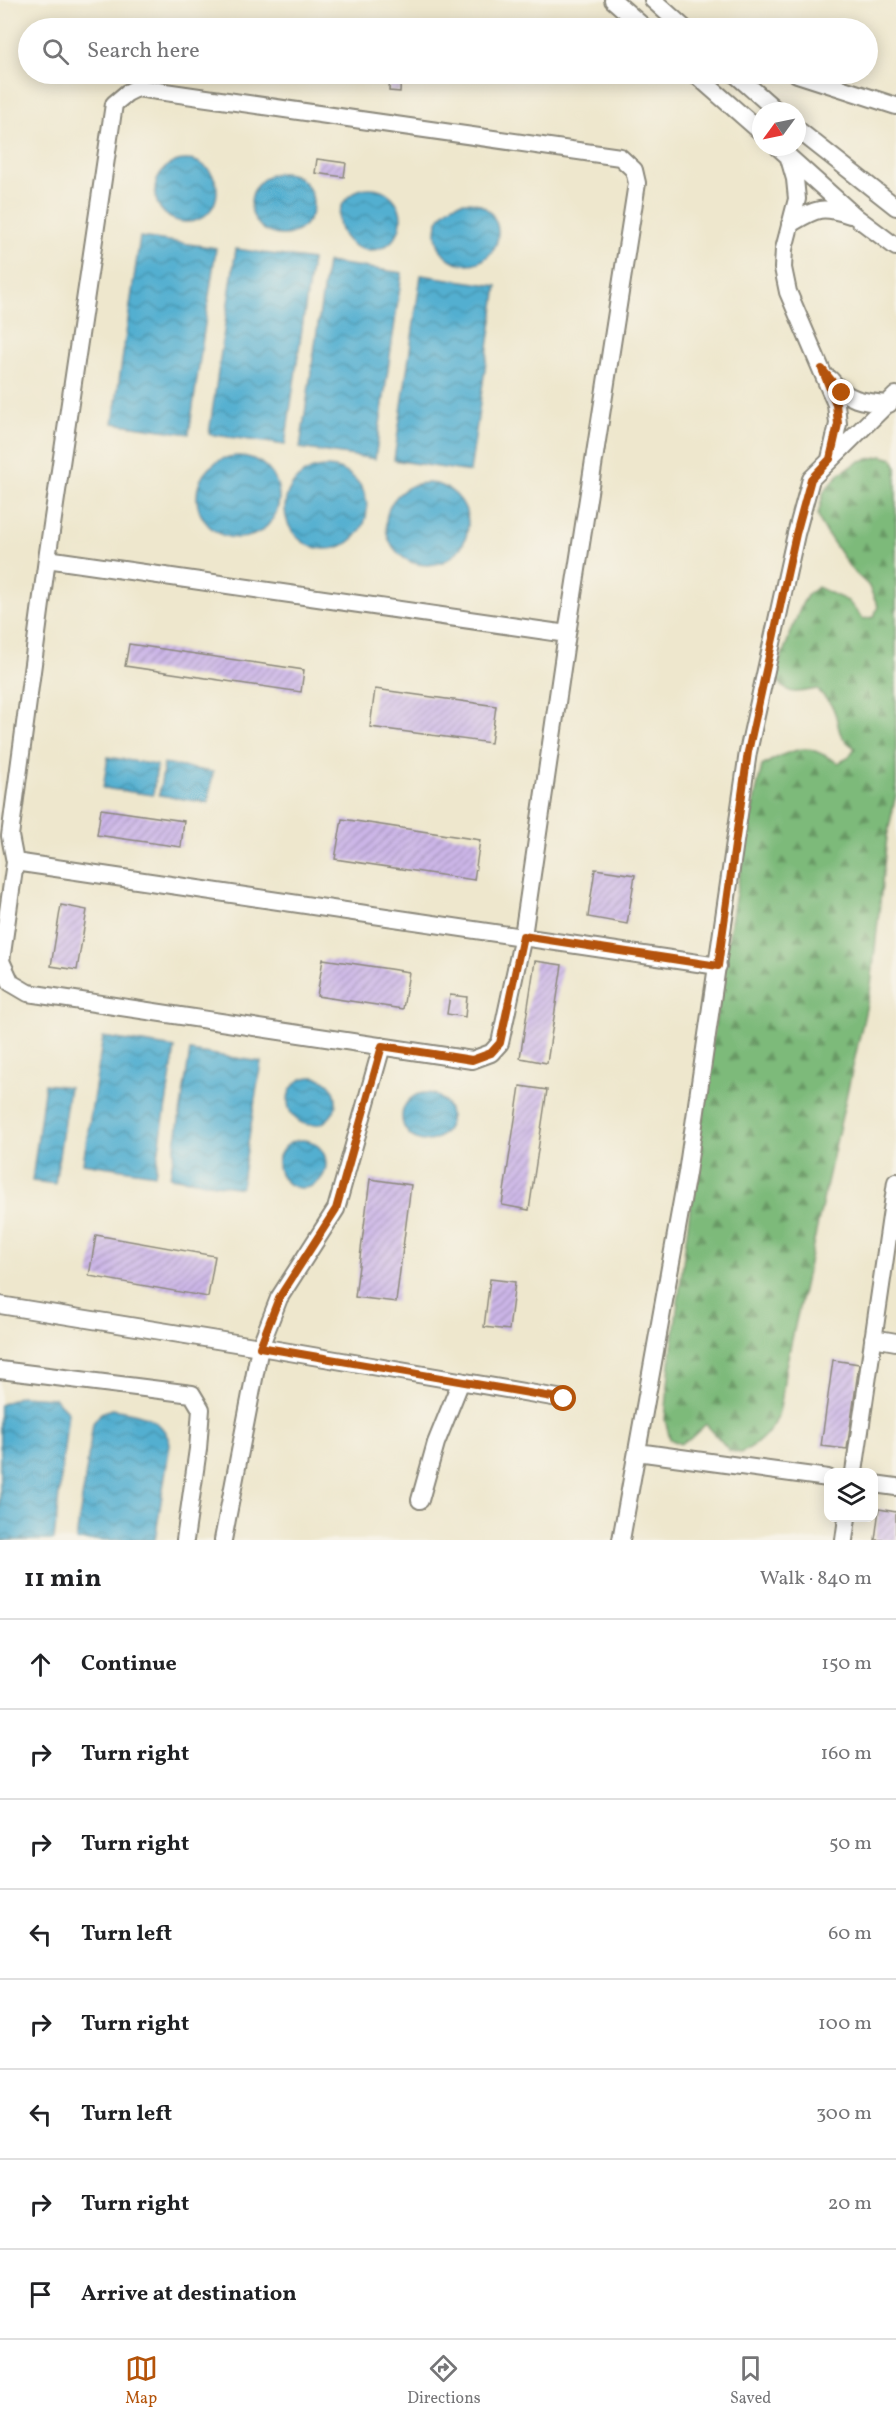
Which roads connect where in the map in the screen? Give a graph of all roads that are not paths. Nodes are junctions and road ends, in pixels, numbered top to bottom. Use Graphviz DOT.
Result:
graph roads {
  1 [pos="613,0"];
  2 [pos="653,0"];
  3 [pos="634,18"];
  4 [pos="673,18"];
  5 [pos="706,84"];
  6 [pos="746,84"];
  7 [pos="828,84"];
  8 [pos="767,102"];
  9 [pos="896,106"];
  10 [pos="752,124"];
  11 [pos="806,136"];
  12 [pos="785,156"];
  13 [pos="788,156"];
  14 [pos="896,207"];
  15 [pos="855,217"];
  16 [pos="790,224"];
  17 [pos="896,247"];
  18 [pos="822,369"];
  19 [pos="893,400"];
  20 [pos="830,459"];
  21 [pos="46,559"];
  22 [pos="567,634"];
  23 [pos="15,862"];
  24 [pos="523,936"];
  25 [pos="718,966"];
  26 [pos="382,1046"];
  27 [pos="896,1182"];
  28 [pos="0,1305"];
  29 [pos="873,1338"];
  30 [pos="896,1342"];
  31 [pos="260,1347"];
  32 [pos="0,1370"];
  33 [pos="461,1381"];
  34 [pos="564,1399"];
  35 [pos="637,1452"];
  36 [pos="855,1468"];
  37 [pos="824,1477"];
  38 [pos="878,1485"];
  39 [pos="896,1487"];
  40 [pos="420,1500"];
  41 [pos="846,1522"];
  42 [pos="185,1540"];
  43 [pos="223,1540"];
  44 [pos="621,1540"];
  45 [pos="844,1540"];
  1 -- 3 [label="street"];
  2 -- 4 [label="street"];
  5 -- 10 [label="street"];
  6 -- 8 [label="street"];
  7 -- 9 [label="street"];
  11 -- 14 [label="street"];
  12 -- 16 [label="street"];
  13 -- 15 [label="street"];
  15 -- 16 [label="street"];
  15 -- 17 [label="street"];
  16 -- 18 [label="street"];
  18 -- 19 [label="street"];
  18 -- 20 [label="street"];
  19 -- 20 [label="street"];
  20 -- 25 [label="street"];
  21 -- 22 [label="street"];
  21 -- 22 [label="street"];
  21 -- 23 [label="street"];
  22 -- 24 [label="street"];
  23 -- 24 [label="street"];
  23 -- 26 [label="street"];
  24 -- 25 [label="street"];
  24 -- 26 [label="street"];
  25 -- 35 [label="street"];
  26 -- 31 [label="street"];
  27 -- 29 [label="street"];
  28 -- 31 [label="street"];
  29 -- 30 [label="street"];
  29 -- 36 [label="street"];
  31 -- 33 [label="street"];
  31 -- 43 [label="street"];
  32 -- 42 [label="street"];
  33 -- 34 [label="street"];
  33 -- 40 [label="street"];
  35 -- 37 [label="street"];
  35 -- 44 [label="street"];
  38 -- 39 [label="street"];
  41 -- 45 [label="street"];
}
